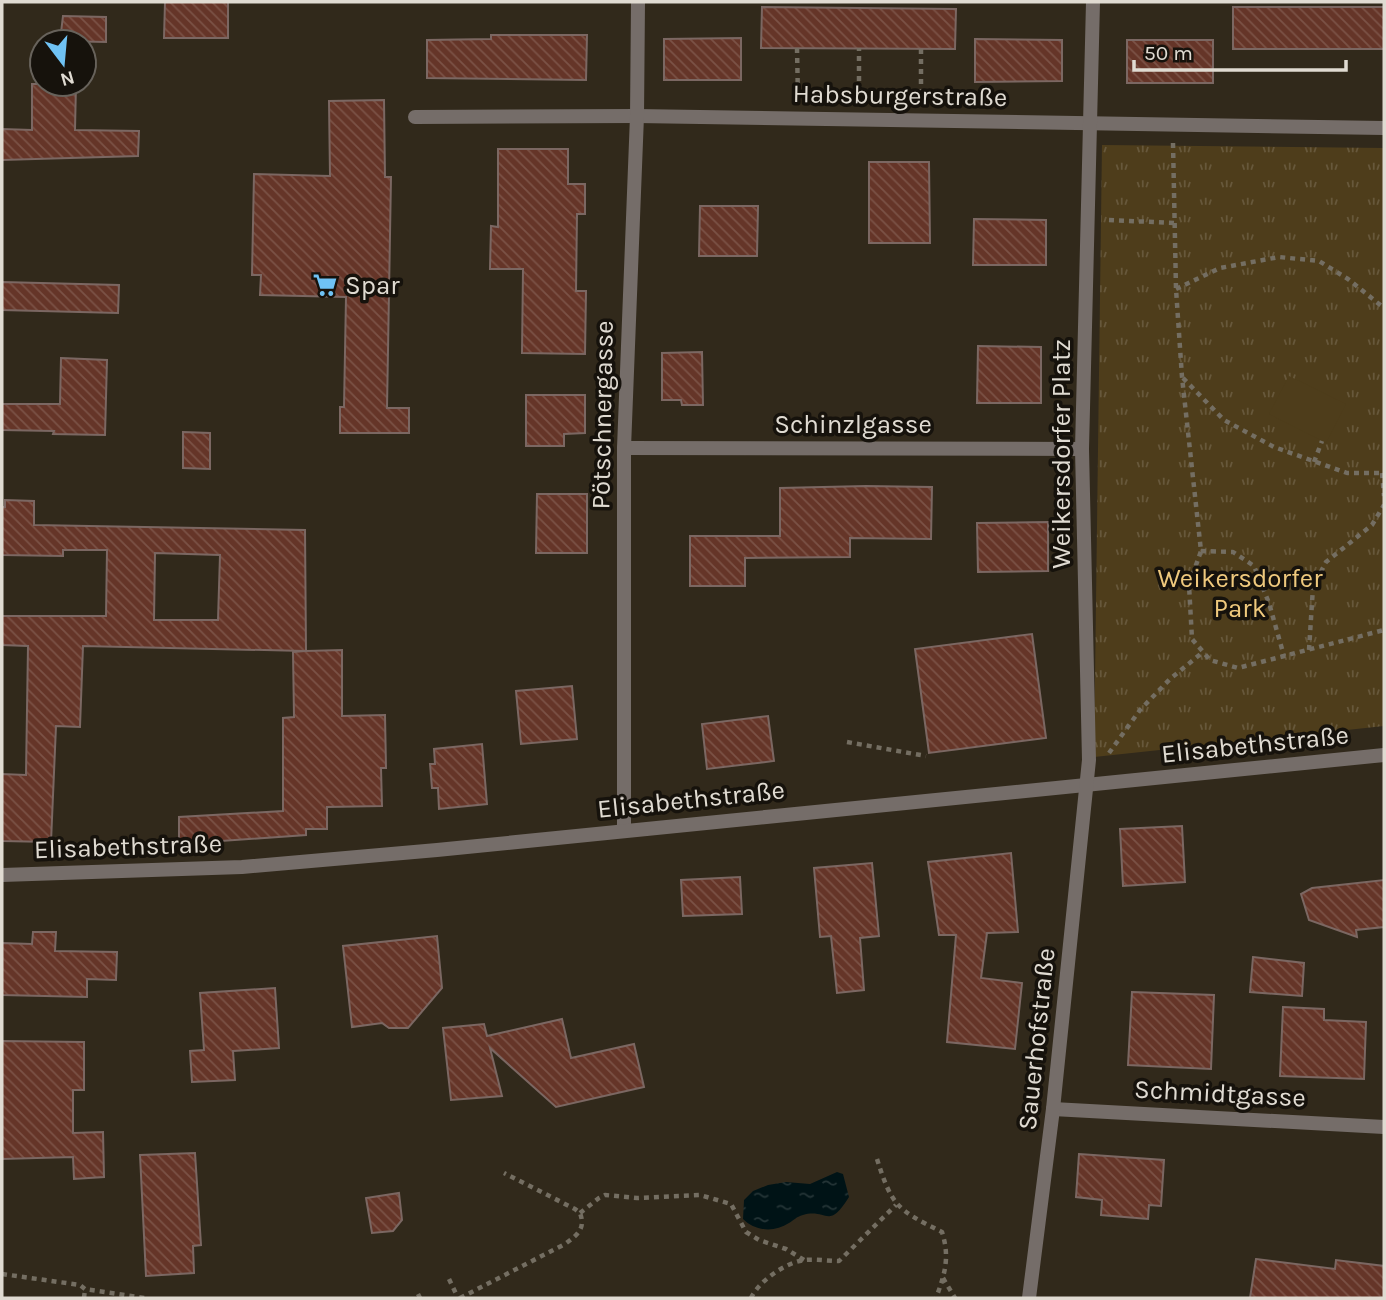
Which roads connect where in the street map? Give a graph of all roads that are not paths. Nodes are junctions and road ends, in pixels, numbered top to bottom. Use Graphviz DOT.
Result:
graph roads {
  1 [pos="638,2"];
  2 [pos="1093,2"];
  3 [pos="637,116"];
  4 [pos="415,117"];
  5 [pos="1092,123"];
  6 [pos="1384,128"];
  7 [pos="624,449"];
  8 [pos="1082,449"];
  9 [pos="1384,755"];
  10 [pos="1087,785"];
  11 [pos="624,831"];
  12 [pos="2,875"];
  13 [pos="1053,1109"];
  14 [pos="1384,1126"];
  15 [pos="1029,1298"];
  1 -- 3 [label="street, Pötschnergasse"];
  2 -- 5 [label="street"];
  3 -- 4 [label="street, Habsburgerstraße"];
  3 -- 5 [label="street, Habsburgerstraße"];
  3 -- 7 [label="street, Pötschnergasse"];
  5 -- 6 [label="street, Habsburgerstraße"];
  5 -- 8 [label="street, Weikersdorfer Platz"];
  7 -- 8 [label="street, Schinzlgasse"];
  7 -- 11 [label="street, Pötschnergasse"];
  8 -- 10 [label="street, Weikersdorfer Platz"];
  9 -- 10 [label="street, Elisabethstraße"];
  10 -- 11 [label="street, Elisabethstraße"];
  10 -- 13 [label="street, Sauerhofstraße"];
  11 -- 12 [label="street, Elisabethstraße"];
  13 -- 14 [label="street, Schmidtgasse"];
  13 -- 15 [label="street, Sauerhofstraße"];
}
